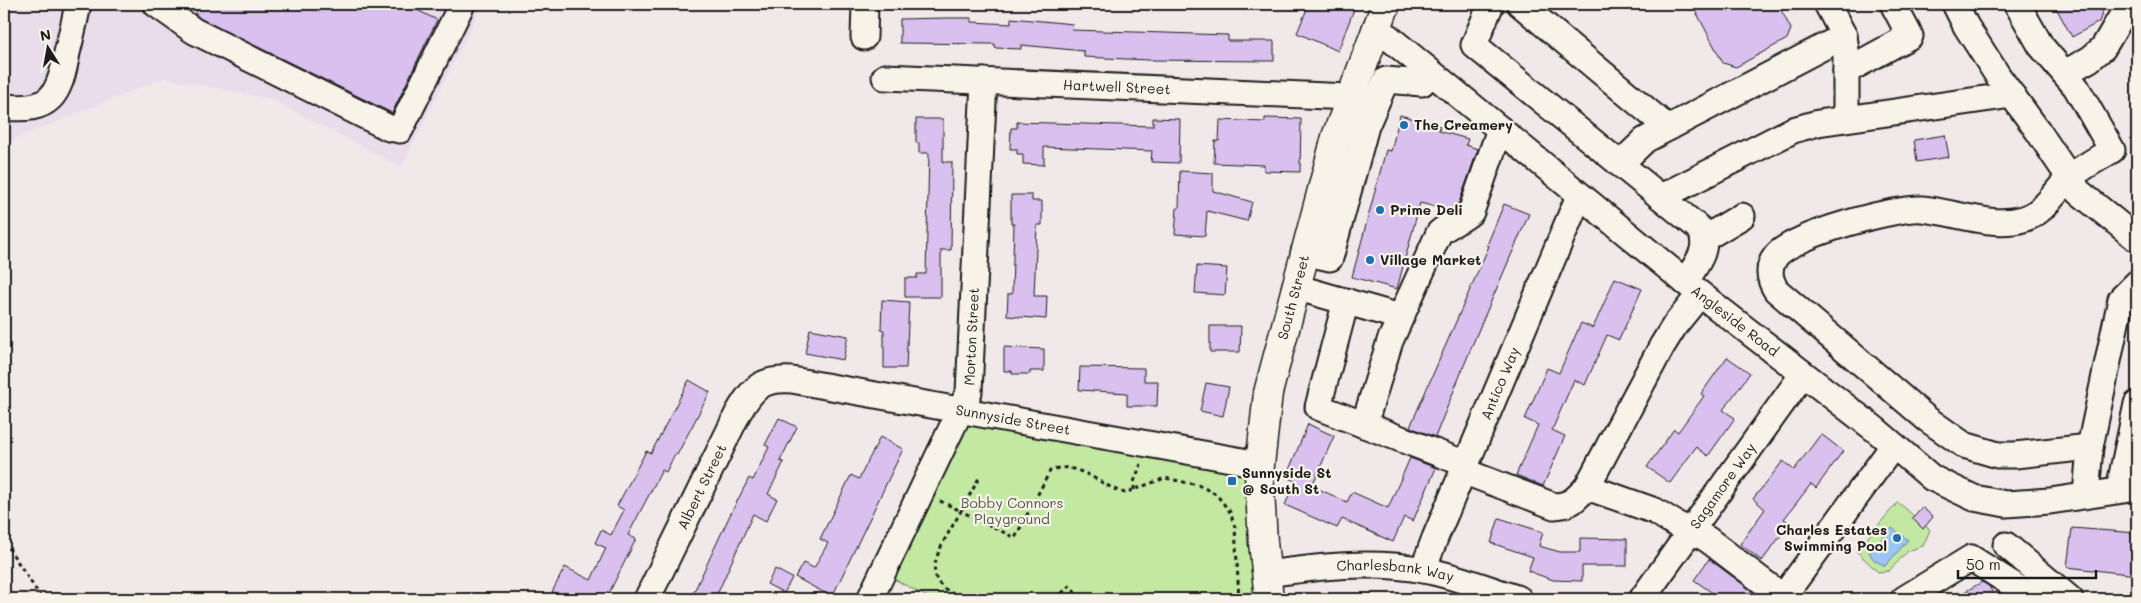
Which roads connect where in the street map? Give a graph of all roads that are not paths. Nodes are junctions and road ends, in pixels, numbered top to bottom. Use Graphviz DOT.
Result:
graph roads {
  1 [pos="78,4"];
  2 [pos="156,4"];
  3 [pos="462,4"];
  4 [pos="866,4"];
  5 [pos="1491,4"];
  6 [pos="1520,4"];
  7 [pos="1827,4"];
  8 [pos="1893,4"];
  9 [pos="1955,4"];
  10 [pos="2018,4"];
  11 [pos="2129,4"];
  12 [pos="1381,16"];
  13 [pos="1844,36"];
  14 [pos="864,37"];
  15 [pos="1846,71"];
  16 [pos="1431,73"];
  17 [pos="2065,73"];
  18 [pos="885,77"];
  19 [pos="984,82"];
  20 [pos="2012,95"];
  21 [pos="4,108"];
  22 [pos="1353,114"];
  23 [pos="1846,118"];
  24 [pos="1668,128"];
  25 [pos="1500,129"];
  26 [pos="1620,164"];
  27 [pos="2069,178"];
  28 [pos="1579,196"];
  29 [pos="1661,197"];
  30 [pos="1742,216"];
  31 [pos="1705,238"];
  32 [pos="2137,240"];
  33 [pos="2137,283"];
  34 [pos="1295,286"];
  35 [pos="1692,288"];
  36 [pos="1346,302"];
  37 [pos="1400,317"];
  38 [pos="1803,374"];
  39 [pos="766,382"];
  40 [pos="2137,411"];
  41 [pos="961,412"];
  42 [pos="1364,425"];
  43 [pos="1893,446"];
  44 [pos="2090,447"];
  45 [pos="1259,464"];
  46 [pos="1464,467"];
  47 [pos="1587,487"];
  48 [pos="2128,489"];
  49 [pos="2086,495"];
  50 [pos="1690,531"];
  51 [pos="2006,545"];
  52 [pos="1424,570"];
  53 [pos="1268,587"];
  54 [pos="647,599"];
  55 [pos="870,599"];
  56 [pos="1519,599"];
  57 [pos="1642,599"];
  58 [pos="1904,599"];
  59 [pos="2035,599"];
  60 [pos="2070,599"];
  1 -- 21 [label="street"];
  2 -- 3 [label="street"];
  4 -- 14 [label="street"];
  5 -- 26 [label="street"];
  6 -- 24 [label="street"];
  7 -- 13 [label="street"];
  8 -- 15 [label="street"];
  9 -- 20 [label="street"];
  10 -- 17 [label="street"];
  11 -- 17 [label="street"];
  12 -- 16 [label="street, Angleside Road"];
  12 -- 22 [label="main road, South Street"];
  13 -- 15 [label="street"];
  13 -- 24 [label="street"];
  15 -- 23 [label="street"];
  16 -- 22 [label="street"];
  16 -- 25 [label="street, Angleside Road"];
  17 -- 27 [label="street"];
  18 -- 19 [label="street, Hartwell Street"];
  19 -- 22 [label="street, Hartwell Street"];
  19 -- 41 [label="street, Morton Street"];
  20 -- 23 [label="street"];
  20 -- 27 [label="street"];
  22 -- 34 [label="main road, South Street"];
  23 -- 29 [label="street"];
  24 -- 26 [label="street"];
  25 -- 28 [label="street, Angleside Road"];
  25 -- 37 [label="street"];
  26 -- 29 [label="street"];
  27 -- 32 [label="street"];
  27 -- 44 [label="street"];
  28 -- 35 [label="street, Angleside Road"];
  28 -- 46 [label="street, Antico Way"];
  29 -- 31 [label="street"];
  30 -- 31 [label="street"];
  31 -- 35 [label="street"];
  33 -- 44 [label="street"];
  34 -- 36 [label="street"];
  34 -- 45 [label="main road, South Street"];
  35 -- 38 [label="street, Angleside Road"];
  35 -- 47 [label="street"];
  36 -- 37 [label="street"];
  36 -- 42 [label="street"];
  37 -- 42 [label="street"];
  38 -- 43 [label="street, Angleside Road"];
  38 -- 50 [label="street, Sagamore Way"];
  39 -- 41 [label="street, Sunnyside Street"];
  39 -- 54 [label="street, Albert Street"];
  40 -- 48 [label="street"];
  41 -- 45 [label="street, Sunnyside Street"];
  41 -- 55 [label="street, Morton Street"];
  42 -- 46 [label="street"];
  43 -- 49 [label="street, Angleside Road"];
  43 -- 50 [label="street"];
  44 -- 49 [label="street"];
  45 -- 53 [label="main road, South Street"];
  46 -- 47 [label="street"];
  46 -- 52 [label="street, Antico Way"];
  47 -- 50 [label="street"];
  48 -- 49 [label="street, Angleside Road"];
  50 -- 57 [label="street, Sagamore Way"];
  51 -- 60 [label="street"];
  52 -- 53 [label="street, Charlesbank Way"];
  52 -- 56 [label="street, Charlesbank Way"];
  58 -- 59 [label="street"];
}
